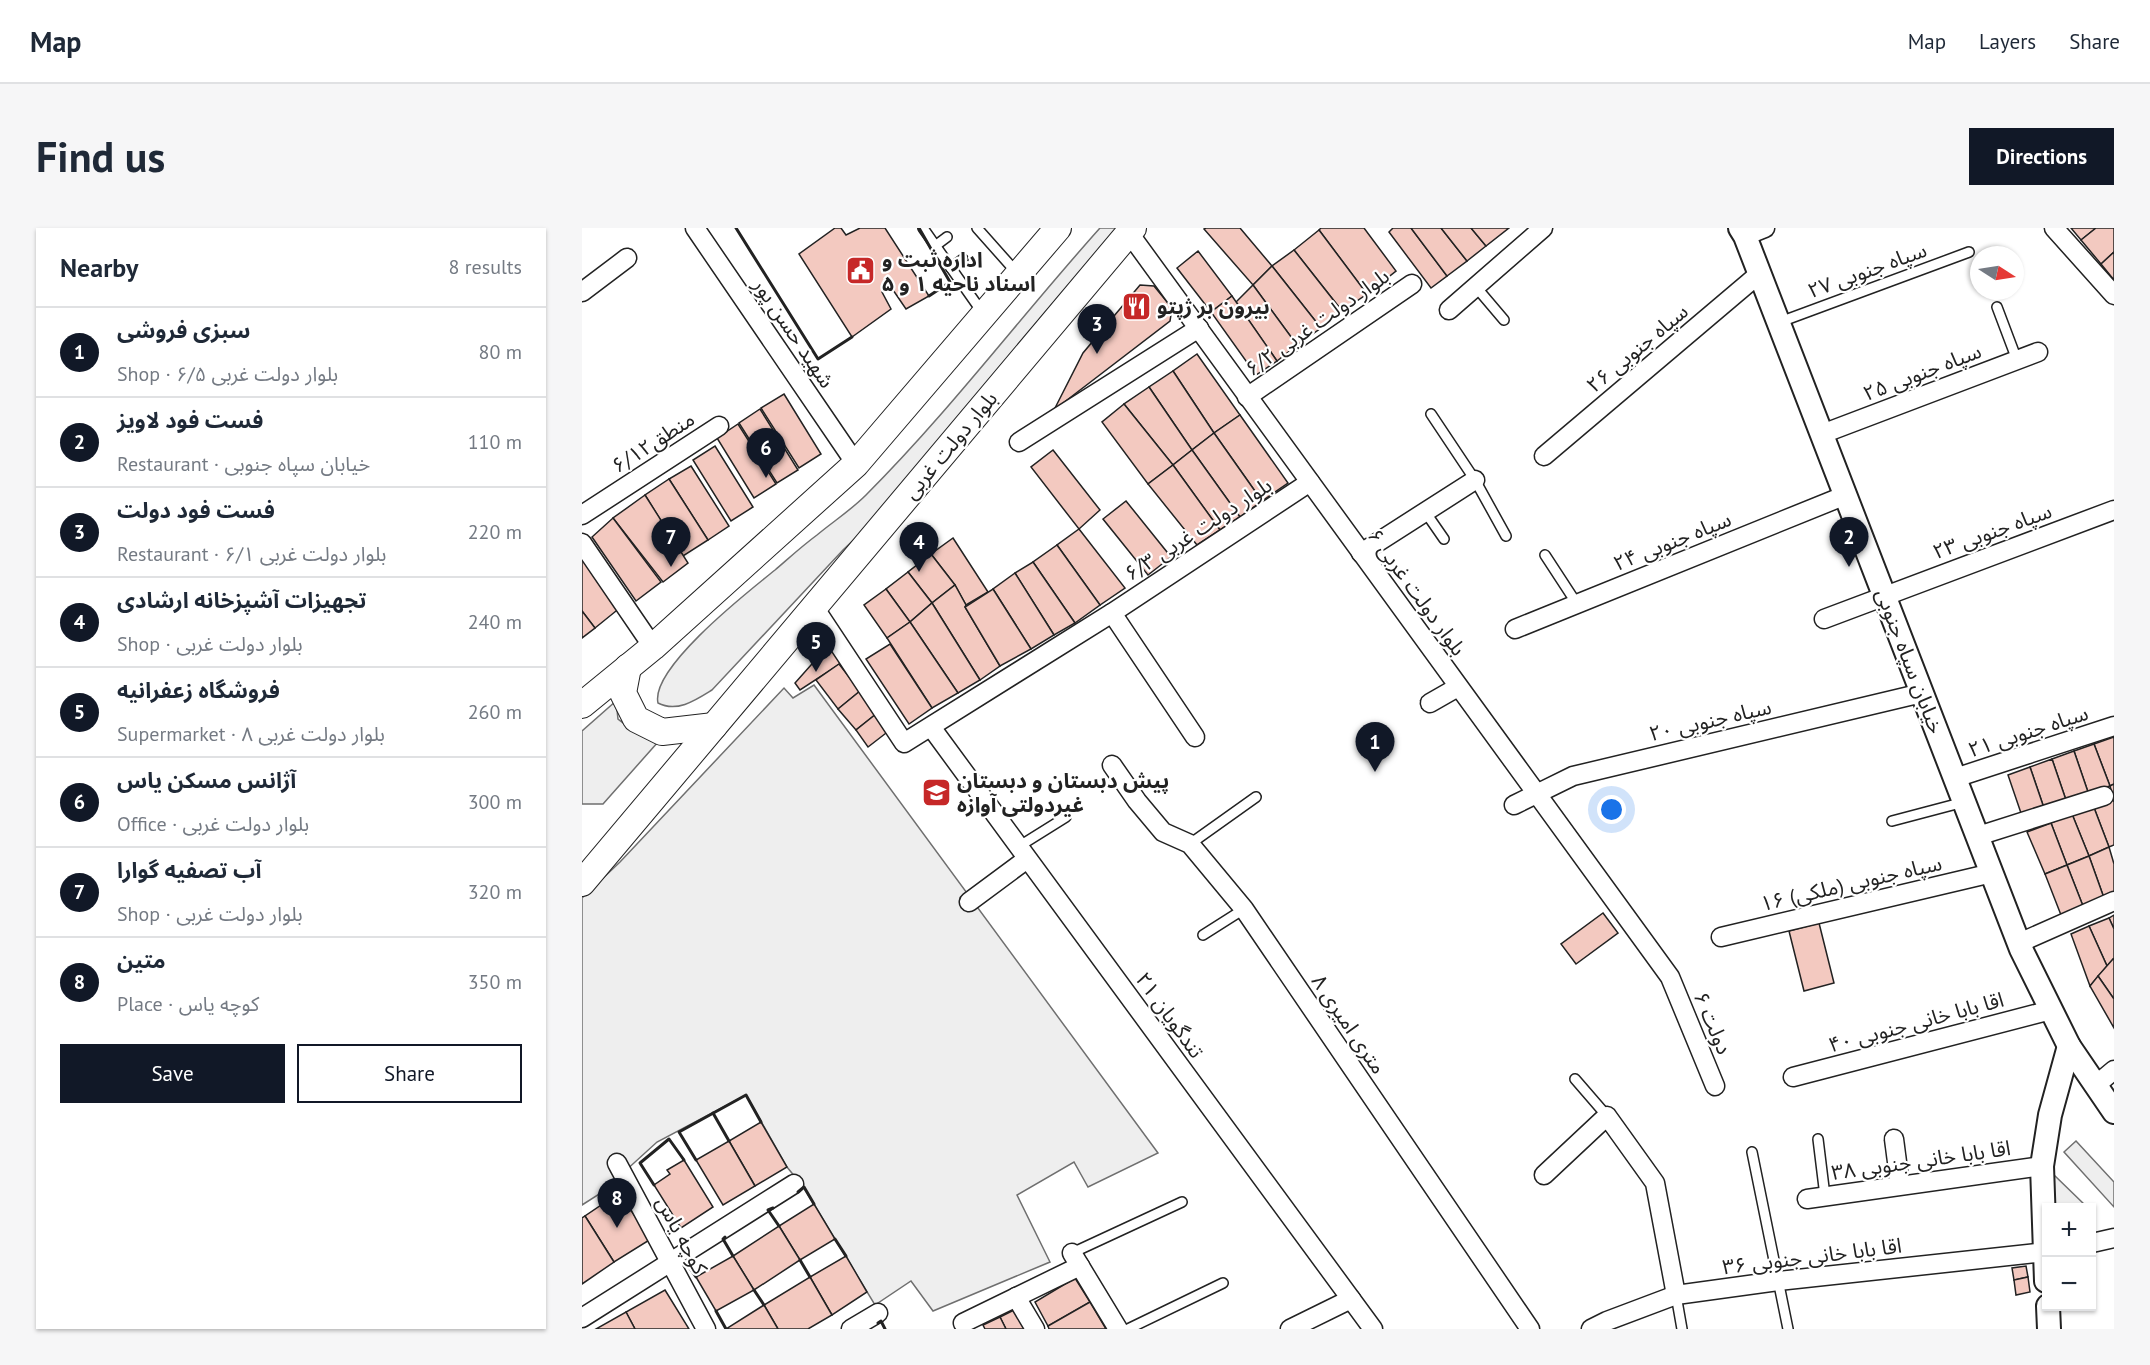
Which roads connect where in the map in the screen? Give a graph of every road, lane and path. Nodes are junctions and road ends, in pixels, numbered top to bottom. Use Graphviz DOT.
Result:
graph roads {
  1 [pos="695,228"];
  2 [pos="923,228"];
  3 [pos="977,228"];
  4 [pos="1058,228"];
  5 [pos="1543,228"];
  6 [pos="2054,228"];
  7 [pos="1131,231"];
  8 [pos="1750,231"];
  9 [pos="947,237"];
  10 [pos="935,246"];
  11 [pos="1969,252"];
  12 [pos="627,258"];
  13 [pos="963,259"];
  14 [pos="951,268"];
  15 [pos="1759,274"];
  16 [pos="1019,275"];
  17 [pos="1412,284"];
  18 [pos="1476,287"];
  19 [pos="582,292"];
  20 [pos="2114,296"];
  21 [pos="1997,307"];
  22 [pos="1449,310"];
  23 [pos="984,315"];
  24 [pos="1504,320"];
  25 [pos="1778,322"];
  26 [pos="1199,328"];
  27 [pos="2038,352"];
  28 [pos="2017,360"];
  29 [pos="1248,397"];
  30 [pos="1431,414"];
  31 [pos="719,426"];
  32 [pos="1822,434"];
  33 [pos="1019,442"];
  34 [pos="1544,456"];
  35 [pos="856,464"];
  36 [pos="1475,480"];
  37 [pos="1310,482"];
  38 [pos="1845,495"];
  39 [pos="2114,510"];
  40 [pos="1426,513"];
  41 [pos="582,515"];
  42 [pos="1506,536"];
  43 [pos="1444,539"];
  44 [pos="582,543"];
  45 [pos="1361,553"];
  46 [pos="1545,555"];
  47 [pos="1885,595"];
  48 [pos="1577,604"];
  49 [pos="814,607"];
  50 [pos="1112,613"];
  51 [pos="1824,619"];
  52 [pos="1515,629"];
  53 [pos="653,647"];
  54 [pos="628,667"];
  55 [pos="1458,687"];
  56 [pos="1922,693"];
  57 [pos="1430,703"];
  58 [pos="582,705"];
  59 [pos="714,726"];
  60 [pos="2114,726"];
  61 [pos="931,727"];
  62 [pos="1195,737"];
  63 [pos="1112,765"];
  64 [pos="1955,778"];
  65 [pos="1536,793"];
  66 [pos="2104,796"];
  67 [pos="1256,797"];
  68 [pos="1964,802"];
  69 [pos="1514,805"];
  70 [pos="1066,817"];
  71 [pos="1892,821"];
  72 [pos="1978,836"];
  73 [pos="1190,844"];
  74 [pos="1022,853"];
  75 [pos="1992,873"];
  76 [pos="582,883"];
  77 [pos="2114,901"];
  78 [pos="969,902"];
  79 [pos="1244,909"];
  80 [pos="1203,935"];
  81 [pos="1721,937"];
  82 [pos="2019,943"];
  83 [pos="1670,977"];
  84 [pos="2051,1010"];
  85 [pos="2069,1046"];
  86 [pos="2114,1070"];
  87 [pos="1793,1077"];
  88 [pos="1575,1079"];
  89 [pos="2096,1085"];
  90 [pos="1715,1086"];
  91 [pos="2114,1112"];
  92 [pos="1607,1116"];
  93 [pos="2114,1127"];
  94 [pos="1818,1139"];
  95 [pos="1894,1139"];
  96 [pos="1752,1152"];
  97 [pos="617,1163"];
  98 [pos="2042,1166"];
  99 [pos="1544,1175"];
  100 [pos="794,1184"];
  101 [pos="1900,1185"];
  102 [pos="1825,1196"];
  103 [pos="1807,1199"];
  104 [pos="1182,1202"];
  105 [pos="2044,1203"];
  106 [pos="2114,1238"];
  107 [pos="2096,1242"];
  108 [pos="2042,1252"];
  109 [pos="1076,1260"];
  110 [pos="670,1262"];
  111 [pos="1778,1281"];
  112 [pos="1223,1283"];
  113 [pos="1676,1295"];
  114 [pos="1016,1297"];
  115 [pos="1351,1299"];
  116 [pos="2048,1311"];
  117 [pos="878,1313"];
  118 [pos="582,1318"];
  119 [pos="963,1323"];
  120 [pos="706,1329"];
  121 [pos="851,1329"];
  122 [pos="1035,1329"];
  123 [pos="1118,1329"];
  124 [pos="1128,1329"];
  125 [pos="1290,1329"];
  126 [pos="1373,1329"];
  127 [pos="1530,1329"];
  128 [pos="1591,1329"];
  129 [pos="1683,1329"];
  130 [pos="1788,1329"];
  131 [pos="2049,1329"];
  1 -- 35 [label="street, شهید حسن پور"];
  2 -- 10 [label="lane"];
  3 -- 16 [label="lane"];
  4 -- 16 [label="main road"];
  5 -- 18 [label="street"];
  6 -- 20 [label="street"];
  7 -- 26 [label="street, بلوار دولت غربی ۶"];
  7 -- 49 [label="main road, بلوار دولت غربی"];
  8 -- 15 [label="street, خیابان سپاه جنوبی"];
  9 -- 10 [label="lane"];
  10 -- 14 [label="lane"];
  11 -- 25 [label="lane, ۲۷ سپاه جنوبی"];
  12 -- 19 [label="street"];
  13 -- 14 [label="lane"];
  14 -- 23 [label="lane"];
  15 -- 25 [label="street, خیابان سپاه جنوبی"];
  15 -- 34 [label="street, ۲۶ سپاه جنوبی"];
  16 -- 23 [label="main road"];
  17 -- 29 [label="street, بلوار دولت غربی ۶/۲"];
  18 -- 22 [label="street"];
  18 -- 24 [label="lane"];
  21 -- 28 [label="lane"];
  23 -- 35 [label="main road"];
  25 -- 32 [label="street, خیابان سپاه جنوبی"];
  26 -- 29 [label="street, بلوار دولت غربی ۶"];
  26 -- 33 [label="street"];
  27 -- 28 [label="street, ۲۵ سپاه جنوبی"];
  28 -- 32 [label="street, ۲۵ سپاه جنوبی"];
  29 -- 37 [label="street, بلوار دولت غربی ۶"];
  30 -- 36 [label="lane"];
  31 -- 41 [label="street, منطق۶/۱۲"];
  32 -- 38 [label="street, خیابان سپاه جنوبی"];
  35 -- 53 [label="main road"];
  36 -- 40 [label="street"];
  36 -- 42 [label="lane"];
  37 -- 45 [label="street, بلوار دولت غربی ۶"];
  37 -- 50 [label="street, بلوار دولت غربی ۶/۳"];
  38 -- 47 [label="street, خیابان سپاه جنوبی"];
  38 -- 48 [label="street, ۲۴ سپاه جنوبی"];
  39 -- 47 [label="street, ۲۳ سپاه جنوبی"];
  40 -- 43 [label="lane"];
  40 -- 45 [label="street"];
  44 -- 53 [label="street"];
  45 -- 55 [label="street, بلوار دولت غربی ۶"];
  46 -- 48 [label="lane"];
  47 -- 51 [label="street, ۲۳ سپاه جنوبی"];
  47 -- 56 [label="street, خیابان سپاه جنوبی"];
  48 -- 52 [label="street, ۲۴ سپاه جنوبی"];
  49 -- 59 [label="main road, بلوار دولت غربی"];
  49 -- 61 [label="street, بلوار دولت غربی ۶/۳"];
  50 -- 61 [label="street, بلوار دولت غربی ۶/۳"];
  50 -- 62 [label="street"];
  53 -- 54 [label="main road"];
  54 -- 58 [label="main road"];
  54 -- 59 [label="main road"];
  55 -- 57 [label="street"];
  55 -- 65 [label="street, بلوار دولت غربی ۶"];
  56 -- 64 [label="street, خیابان سپاه جنوبی"];
  56 -- 65 [label="street, ۲۰ سپاه جنوبی"];
  59 -- 76 [label="main road, بلوار دولت غربی"];
  60 -- 64 [label="street, ۲۱ سپاه جنوبی"];
  61 -- 74 [label="street, ۲۱ تندگویان"];
  63 -- 73 [label="street, ۸ متری امیری"];
  64 -- 68 [label="street, خیابان سپاه جنوبی"];
  65 -- 69 [label="street, ۲۰ سپاه جنوبی"];
  65 -- 83 [label="street, بلوار دولت غربی ۶"];
  66 -- 72 [label="street"];
  67 -- 73 [label="lane"];
  68 -- 71 [label="lane"];
  68 -- 72 [label="street, خیابان سپاه جنوبی"];
  70 -- 74 [label="lane"];
  72 -- 75 [label="street, خیابان سپاه جنوبی"];
  73 -- 79 [label="street, ۸ متری امیری"];
  74 -- 78 [label="street"];
  74 -- 115 [label="street, ۲۱ تندگویان"];
  75 -- 81 [label="street, ۱۶ سپاه جنوبی (ملکی)"];
  75 -- 82 [label="street, خیابان سپاه جنوبی"];
  77 -- 82 [label="street"];
  79 -- 80 [label="lane"];
  79 -- 127 [label="street, ۸ متری امیری"];
  82 -- 84 [label="street, خیابان سپاه جنوبی"];
  83 -- 90 [label="street, ۶ دولت"];
  84 -- 85 [label="street, خیابان سپاه جنوبی"];
  84 -- 87 [label="street, ۴۰ اقا بابا خانی جنوبی"];
  85 -- 89 [label="street, خیابان سپاه جنوبی"];
  85 -- 98 [label="street"];
  86 -- 89 [label="street"];
  88 -- 92 [label="lane"];
  89 -- 91 [label="street, خیابان سپاه جنوبی"];
  89 -- 93 [label="street, خیابان سپاه جنوبی"];
  92 -- 99 [label="street"];
  92 -- 113 [label="street"];
  94 -- 102 [label="lane"];
  95 -- 101 [label="street"];
  96 -- 111 [label="lane"];
  97 -- 110 [label="street, کوچه یاس"];
  98 -- 101 [label="street, ۳۸ اقا بابا خانی جنوبی"];
  98 -- 105 [label="street"];
  100 -- 110 [label="street"];
  101 -- 102 [label="street, ۳۸ اقا بابا خانی جنوبی"];
  102 -- 103 [label="street, ۳۸ اقا بابا خانی جنوبی"];
  104 -- 109 [label="lane"];
  106 -- 107 [label="street"];
  108 -- 111 [label="street, ۳۶ اقا بابا خانی جنوبی"];
  109 -- 114 [label="street"];
  109 -- 123 [label="street"];
  110 -- 118 [label="street"];
  110 -- 120 [label="street, کوچه یاس"];
  111 -- 113 [label="street, ۳۶ اقا بابا خانی جنوبی"];
  111 -- 130 [label="lane"];
  112 -- 124 [label="lane"];
  113 -- 128 [label="street, ۳۶ اقا بابا خانی جنوبی"];
  113 -- 129 [label="lane"];
  114 -- 119 [label="street"];
  114 -- 122 [label="street"];
  115 -- 125 [label="street"];
  115 -- 126 [label="street, ۲۱ تندگویان"];
  116 -- 131 [label="street"];
  117 -- 121 [label="street"];
}
